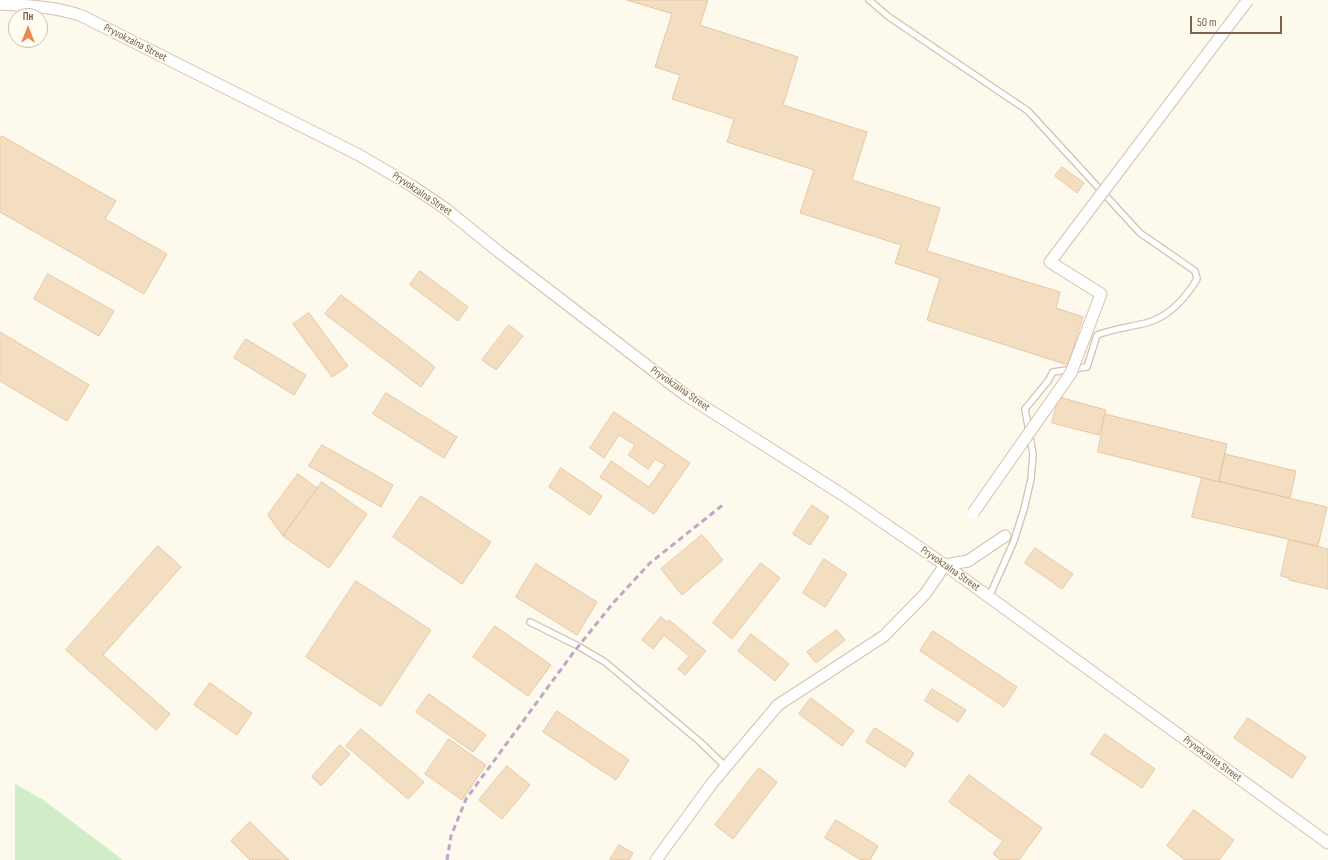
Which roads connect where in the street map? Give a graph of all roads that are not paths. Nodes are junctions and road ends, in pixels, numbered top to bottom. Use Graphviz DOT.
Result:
graph roads {
  1 [pos="869,0"];
  2 [pos="1248,0"];
  3 [pos="0,4"];
  4 [pos="973,513"];
  5 [pos="1005,536"];
  6 [pos="945,565"];
  7 [pos="989,597"];
  8 [pos="530,622"];
  9 [pos="726,767"];
  10 [pos="1328,843"];
  11 [pos="656,860"];
  1 -- 7 [label="lane"];
  2 -- 4 [label="street, bridge"];
  3 -- 6 [label="street, Pryvokzalna Street"];
  5 -- 6 [label="street"];
  6 -- 7 [label="street, Pryvokzalna Street"];
  6 -- 9 [label="street"];
  7 -- 10 [label="street, Pryvokzalna Street"];
  8 -- 9 [label="lane"];
  9 -- 11 [label="street"];
}
